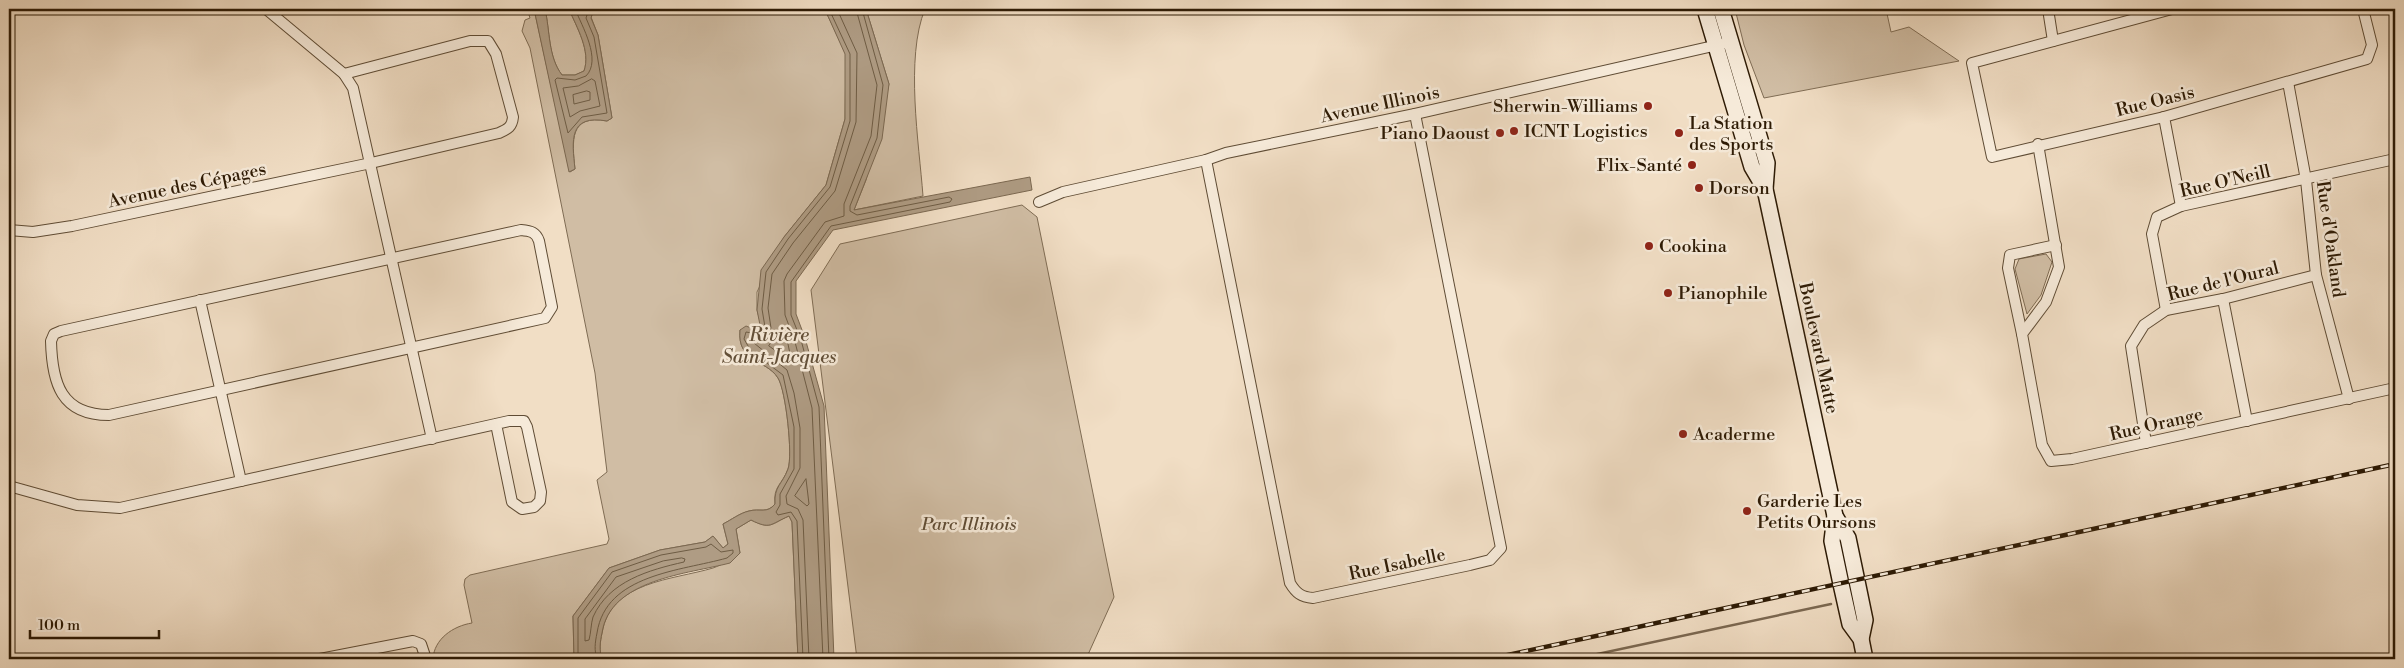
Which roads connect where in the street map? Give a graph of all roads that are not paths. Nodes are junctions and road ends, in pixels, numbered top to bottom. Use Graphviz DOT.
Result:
graph roads {
  1 [pos="266,9"];
  2 [pos="1705,9"];
  3 [pos="1721,9"];
  4 [pos="2048,9"];
  5 [pos="2172,9"];
  6 [pos="2363,9"];
  7 [pos="2053,41"];
  8 [pos="1722,44"];
  9 [pos="344,74"];
  10 [pos="2288,82"];
  11 [pos="1415,114"];
  12 [pos="2164,117"];
  13 [pos="2038,144"];
  14 [pos="2395,158"];
  15 [pos="1206,160"];
  16 [pos="371,163"];
  17 [pos="2306,180"];
  18 [pos="1039,202"];
  19 [pos="2181,206"];
  20 [pos="9,230"];
  21 [pos="2056,245"];
  22 [pos="392,258"];
  23 [pos="2316,275"];
  24 [pos="2223,299"];
  25 [pos="200,300"];
  26 [pos="2166,310"];
  27 [pos="2022,334"];
  28 [pos="412,349"];
  29 [pos="2395,388"];
  30 [pos="221,391"];
  31 [pos="2349,399"];
  32 [pos="2247,421"];
  33 [pos="496,424"];
  34 [pos="432,439"];
  35 [pos="2146,443"];
  36 [pos="241,481"];
  37 [pos="9,486"];
  38 [pos="324,659"];
  39 [pos="426,659"];
  40 [pos="1865,659"];
  1 -- 9 [label="street"];
  2 -- 8 [label="main road, Boulevard Matte"];
  3 -- 8 [label="main road, Boulevard Matte"];
  4 -- 7 [label="street"];
  5 -- 7 [label="street"];
  6 -- 10 [label="street, Rue Oasis"];
  7 -- 13 [label="street, Rue Oasis"];
  8 -- 11 [label="street, Avenue Illinois"];
  8 -- 40 [label="main road, Boulevard Matte"];
  9 -- 16 [label="street"];
  9 -- 16 [label="street, Avenue des Cépages"];
  10 -- 12 [label="street, Rue Oasis"];
  10 -- 17 [label="street, Rue d'Oakland"];
  11 -- 15 [label="street, Avenue Illinois"];
  11 -- 15 [label="street, Rue Isabelle"];
  12 -- 13 [label="street, Rue Oasis"];
  12 -- 19 [label="street"];
  13 -- 21 [label="street"];
  14 -- 17 [label="street"];
  15 -- 18 [label="street, Avenue Illinois"];
  16 -- 20 [label="street, Avenue des Cépages"];
  16 -- 22 [label="street"];
  17 -- 19 [label="street, Rue O'Neill"];
  17 -- 23 [label="street, Rue d'Oakland"];
  19 -- 26 [label="street, Rue O'Neill"];
  21 -- 27 [label="street"];
  21 -- 27 [label="street, Rue Orange"];
  22 -- 25 [label="street"];
  22 -- 28 [label="street"];
  22 -- 28 [label="street"];
  23 -- 24 [label="street, Rue de l'Oural"];
  23 -- 31 [label="street, Rue d'Oakland"];
  24 -- 26 [label="street, Rue de l'Oural"];
  24 -- 32 [label="street"];
  25 -- 30 [label="street"];
  25 -- 30 [label="street"];
  26 -- 35 [label="street, Rue de l'Oural"];
  27 -- 35 [label="street, Rue Orange"];
  28 -- 30 [label="street"];
  28 -- 34 [label="street"];
  29 -- 31 [label="street, Rue Orange"];
  30 -- 36 [label="street"];
  31 -- 32 [label="street, Rue Orange"];
  32 -- 35 [label="street, Rue Orange"];
  33 -- 33 [label="street"];
  33 -- 34 [label="street"];
  34 -- 36 [label="street"];
  36 -- 37 [label="street"];
  38 -- 39 [label="street"];
}
